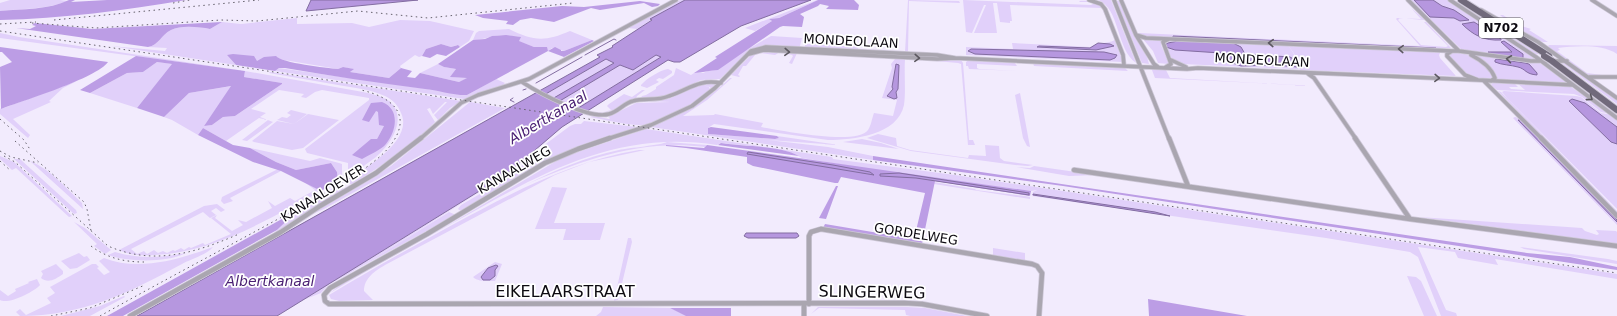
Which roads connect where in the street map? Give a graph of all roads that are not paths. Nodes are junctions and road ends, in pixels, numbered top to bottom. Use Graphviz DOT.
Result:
graph roads {
  1 [pos="676,0"];
  2 [pos="1089,0"];
  3 [pos="1114,0"];
  4 [pos="1121,0"];
  5 [pos="1410,0"];
  6 [pos="1450,0"];
  7 [pos="1457,0"];
  8 [pos="1461,0"];
  9 [pos="1592,0"];
  10 [pos="1469,5"];
  11 [pos="1617,16"];
  12 [pos="1136,35"];
  13 [pos="1174,38"];
  14 [pos="800,49"];
  15 [pos="810,49"];
  16 [pos="1452,51"];
  17 [pos="1460,51"];
  18 [pos="805,52"];
  19 [pos="1465,52"];
  20 [pos="813,53"];
  21 [pos="748,54"];
  22 [pos="1148,54"];
  23 [pos="891,55"];
  24 [pos="1123,55"];
  25 [pos="1536,57"];
  26 [pos="1550,59"];
  27 [pos="1170,60"];
  28 [pos="1567,62"];
  29 [pos="1124,65"];
  30 [pos="1131,66"];
  31 [pos="1140,66"];
  32 [pos="1146,66"];
  33 [pos="1160,67"];
  34 [pos="1198,68"];
  35 [pos="1314,75"];
  36 [pos="1589,77"];
  37 [pos="1617,77"];
  38 [pos="1480,80"];
  39 [pos="1490,81"];
  40 [pos="522,82"];
  41 [pos="721,83"];
  42 [pos="1573,85"];
  43 [pos="1617,98"];
  44 [pos="1503,100"];
  45 [pos="1617,106"];
  46 [pos="1608,111"];
  47 [pos="1617,111"];
  48 [pos="1617,117"];
  49 [pos="1074,170"];
  50 [pos="1188,186"];
  51 [pos="1617,216"];
  52 [pos="1410,219"];
  53 [pos="1617,246"];
  54 [pos="326,292"];
  55 [pos="806,304"];
  56 [pos="130,316"];
  57 [pos="804,316"];
  58 [pos="986,316"];
  59 [pos="1039,316"];
  1 -- 40 [label="street, KANAALOEVER"];
  2 -- 24 [label="street"];
  3 -- 31 [label="street"];
  4 -- 12 [label="street"];
  5 -- 17 [label="street"];
  6 -- 25 [label="street"];
  7 -- 26 [label="main road, N702"];
  8 -- 10 [label="main road, N702"];
  9 -- 11 [label="street"];
  10 -- 26 [label="main road, N702"];
  10 -- 26 [label="street"];
  12 -- 13 [label="street, MONDEOLAAN"];
  12 -- 22 [label="street"];
  16 -- 13 [label="street, MONDEOLAAN, one-way"];
  13 -- 27 [label="street"];
  14 -- 15 [label="street, MONDEOLAAN"];
  14 -- 18 [label="street"];
  14 -- 21 [label="street, MONDEOLAAN"];
  15 -- 20 [label="street"];
  15 -- 23 [label="street, MONDEOLAAN"];
  16 -- 17 [label="street, MONDEOLAAN"];
  16 -- 38 [label="street"];
  17 -- 19 [label="street, MONDEOLAAN"];
  18 -- 20 [label="street, MONDEOLAAN"];
  21 -- 18 [label="street, MONDEOLAAN, one-way"];
  26 -- 19 [label="street, MONDEOLAAN, one-way"];
  19 -- 39 [label="street"];
  20 -- 23 [label="street, MONDEOLAAN"];
  21 -- 41 [label="street, MONDEOLAAN"];
  22 -- 32 [label="street"];
  22 -- 33 [label="street"];
  23 -- 29 [label="street, MONDEOLAAN"];
  24 -- 29 [label="street"];
  24 -- 30 [label="street"];
  25 -- 26 [label="street"];
  25 -- 26 [label="street"];
  26 -- 28 [label="street"];
  26 -- 28 [label="street"];
  26 -- 42 [label="street"];
  26 -- 45 [label="main road, N702"];
  26 -- 47 [label="main road, N702"];
  27 -- 33 [label="street"];
  27 -- 34 [label="street"];
  28 -- 36 [label="street"];
  29 -- 30 [label="street, MONDEOLAAN"];
  30 -- 31 [label="street, MONDEOLAAN"];
  31 -- 32 [label="street, MONDEOLAAN"];
  31 -- 50 [label="street"];
  32 -- 33 [label="street, MONDEOLAAN"];
  33 -- 34 [label="street, MONDEOLAAN"];
  34 -- 35 [label="street, MONDEOLAAN"];
  35 -- 38 [label="street, MONDEOLAAN, one-way"];
  35 -- 52 [label="street"];
  36 -- 37 [label="street"];
  36 -- 43 [label="street"];
  38 -- 39 [label="street, MONDEOLAAN"];
  38 -- 44 [label="street"];
  39 -- 42 [label="street, MONDEOLAAN"];
  39 -- 44 [label="street"];
  40 -- 41 [label="street"];
  40 -- 56 [label="street, KANAALOEVER"];
  41 -- 54 [label="street, KANAALWEG"];
  42 -- 46 [label="street, one-way"];
  44 -- 51 [label="street"];
  46 -- 47 [label="street"];
  46 -- 48 [label="street"];
  49 -- 50 [label="street"];
  50 -- 52 [label="street"];
  52 -- 53 [label="street"];
  54 -- 55 [label="street, EIKELAARSTRAAT"];
  55 -- 57 [label="street"];
  55 -- 58 [label="street, SLINGERWEG"];
  55 -- 59 [label="street, GORDELWEG"];
}
